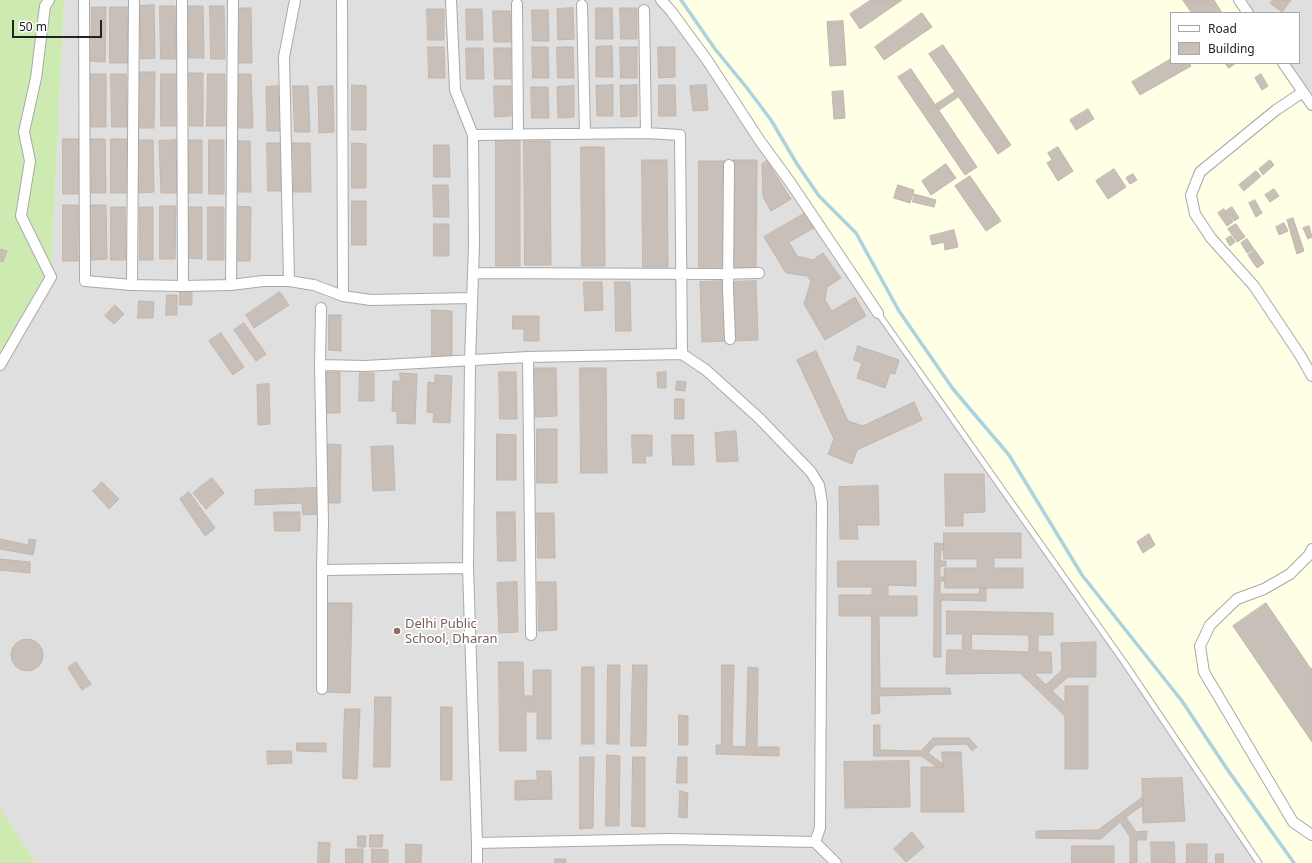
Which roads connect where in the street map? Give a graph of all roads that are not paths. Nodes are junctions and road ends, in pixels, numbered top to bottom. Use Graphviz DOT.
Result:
graph roads {
  1 [pos="49,0"];
  2 [pos="84,0"];
  3 [pos="134,0"];
  4 [pos="182,0"];
  5 [pos="233,0"];
  6 [pos="295,0"];
  7 [pos="342,0"];
  8 [pos="451,0"];
  9 [pos="661,0"];
  10 [pos="1238,0"];
  11 [pos="517,4"];
  12 [pos="582,4"];
  13 [pos="644,10"];
  14 [pos="1247,12"];
  15 [pos="1284,64"];
  16 [pos="1303,92"];
  17 [pos="1312,105"];
  18 [pos="646,133"];
  19 [pos="518,134"];
  20 [pos="585,134"];
  21 [pos="473,135"];
  22 [pos="729,164"];
  23 [pos="474,273"];
  24 [pos="760,273"];
  25 [pos="680,274"];
  26 [pos="729,274"];
  27 [pos="289,281"];
  28 [pos="132,285"];
  29 [pos="231,285"];
  30 [pos="183,286"];
  31 [pos="343,296"];
  32 [pos="472,298"];
  33 [pos="321,308"];
  34 [pos="878,313"];
  35 [pos="730,339"];
  36 [pos="682,354"];
  37 [pos="528,357"];
  38 [pos="470,361"];
  39 [pos="0,365"];
  40 [pos="320,365"];
  41 [pos="1312,376"];
  42 [pos="1312,549"];
  43 [pos="468,568"];
  44 [pos="322,570"];
  45 [pos="531,635"];
  46 [pos="322,689"];
  47 [pos="1312,836"];
  48 [pos="816,842"];
  49 [pos="477,843"];
  50 [pos="477,863"];
  51 [pos="836,863"];
  52 [pos="1259,863"];
  1 -- 39 [label="street"];
  2 -- 28 [label="street"];
  3 -- 28 [label="street"];
  4 -- 30 [label="street"];
  5 -- 29 [label="street"];
  6 -- 27 [label="street"];
  7 -- 31 [label="street"];
  8 -- 21 [label="street"];
  9 -- 34 [label="street"];
  10 -- 14 [label="street"];
  11 -- 19 [label="street"];
  12 -- 20 [label="street"];
  13 -- 18 [label="street"];
  15 -- 16 [label="street"];
  16 -- 17 [label="street"];
  16 -- 41 [label="street"];
  18 -- 20 [label="street"];
  18 -- 25 [label="street"];
  19 -- 20 [label="street"];
  19 -- 21 [label="street"];
  21 -- 23 [label="street"];
  22 -- 26 [label="street"];
  23 -- 25 [label="street"];
  23 -- 32 [label="street"];
  24 -- 26 [label="street"];
  25 -- 26 [label="street"];
  25 -- 36 [label="street"];
  26 -- 35 [label="street"];
  27 -- 29 [label="street"];
  27 -- 31 [label="street"];
  28 -- 30 [label="street"];
  29 -- 30 [label="street"];
  31 -- 32 [label="street"];
  32 -- 38 [label="street"];
  33 -- 40 [label="street"];
  34 -- 52 [label="lane"];
  36 -- 37 [label="street"];
  36 -- 48 [label="street"];
  37 -- 38 [label="street"];
  37 -- 45 [label="street"];
  38 -- 40 [label="street"];
  38 -- 43 [label="street"];
  40 -- 44 [label="street"];
  42 -- 47 [label="street"];
  43 -- 44 [label="street"];
  43 -- 49 [label="street"];
  44 -- 46 [label="street"];
  48 -- 49 [label="street"];
  48 -- 51 [label="street"];
  49 -- 50 [label="street"];
}
